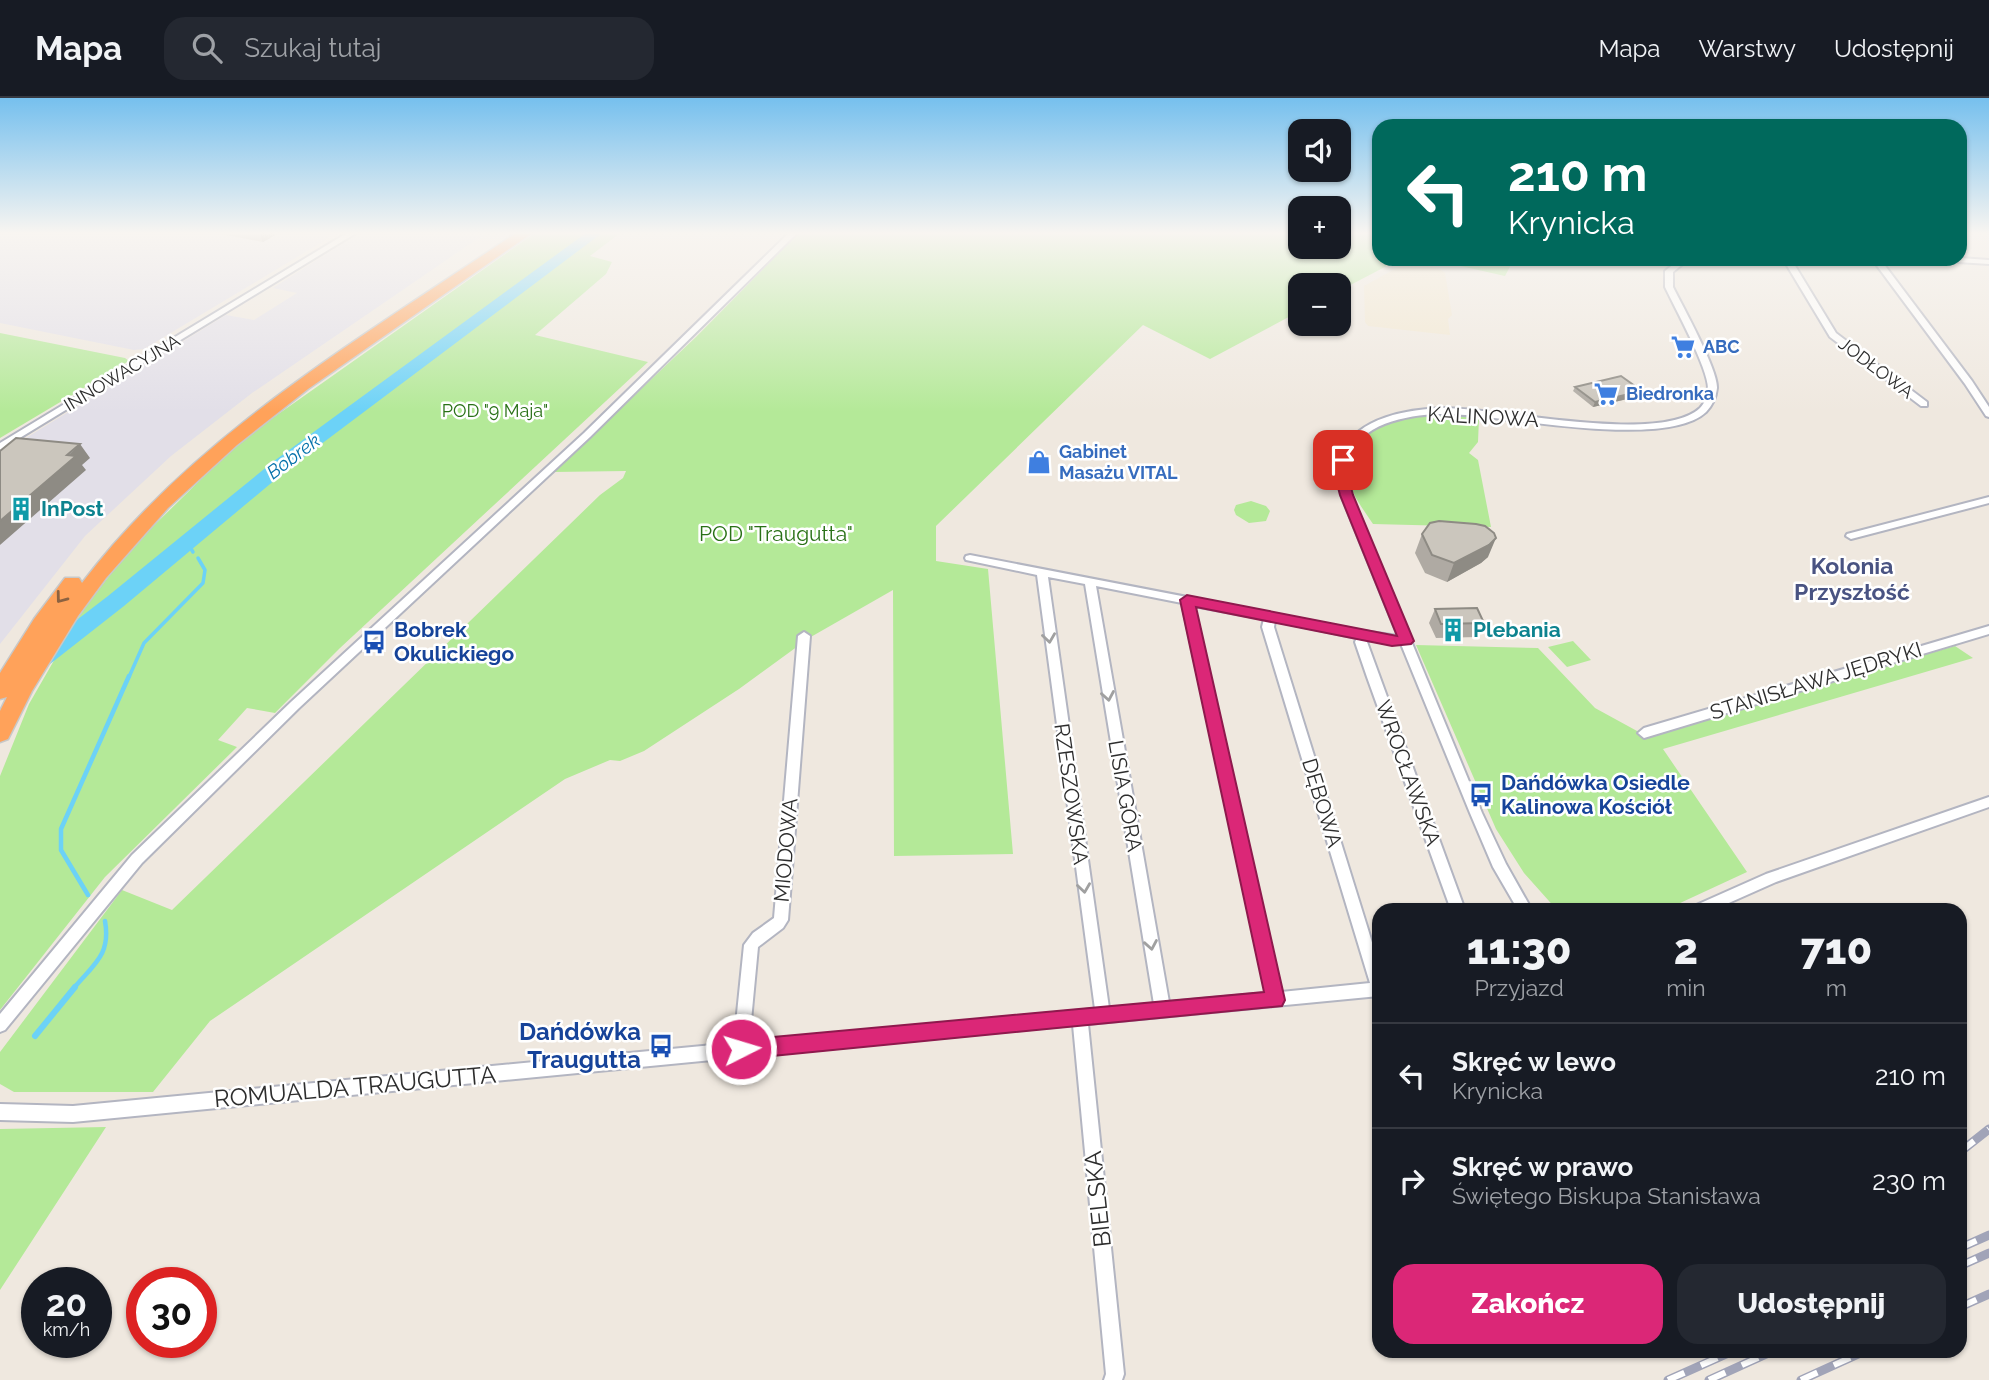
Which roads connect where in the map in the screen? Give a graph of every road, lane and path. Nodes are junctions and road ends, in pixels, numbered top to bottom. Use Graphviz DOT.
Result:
graph roads {
  1 [pos="254,293"];
  2 [pos="424,293"];
  3 [pos="441,293"];
  4 [pos="732,293"];
  5 [pos="1672,293"];
  6 [pos="1807,293"];
  7 [pos="1901,293"];
  8 [pos="1924,404"];
  9 [pos="1989,414"];
  10 [pos="0,447"];
  11 [pos="1989,500"];
  12 [pos="1851,536"];
  13 [pos="970,558"];
  14 [pos="1042,571"];
  15 [pos="1090,581"];
  16 [pos="1187,600"];
  17 [pos="1270,616"];
  18 [pos="41,624"];
  19 [pos="1989,631"];
  20 [pos="1363,635"];
  21 [pos="804,636"];
  22 [pos="1406,641"];
  23 [pos="0,691"];
  24 [pos="4,725"];
  25 [pos="1644,733"];
  26 [pos="1989,802"];
  27 [pos="1455,903"];
  28 [pos="1521,903"];
  29 [pos="1715,903"];
  30 [pos="1372,966"];
  31 [pos="1372,990"];
  32 [pos="1276,1000"];
  33 [pos="1163,1010"];
  34 [pos="1103,1016"];
  35 [pos="1080,1018"];
  36 [pos="0,1025"];
  37 [pos="741,1049"];
  38 [pos="0,1112"];
  39 [pos="1113,1380"];
  1 -- 10 [label="street, INNOWACYJNA"];
  2 -- 18 [label="highway, one-way"];
  3 -- 24 [label="highway"];
  4 -- 36 [label="street"];
  5 -- 22 [label="street, KALINOWA"];
  6 -- 8 [label="street, JODŁOWA"];
  7 -- 9 [label="street"];
  11 -- 12 [label="street"];
  13 -- 14 [label="street"];
  14 -- 15 [label="street"];
  14 -- 34 [label="street, RZESZOWSKA, one-way"];
  15 -- 16 [label="street"];
  15 -- 33 [label="street, LISIA GÓRA, one-way"];
  16 -- 17 [label="street"];
  16 -- 32 [label="street"];
  17 -- 20 [label="street"];
  17 -- 30 [label="street, DĘBOWA"];
  18 -- 23 [label="highway"];
  19 -- 25 [label="street, STANISŁAWA JĘDRYKI"];
  20 -- 22 [label="street"];
  20 -- 27 [label="street, WROCŁAWSKA"];
  21 -- 37 [label="street, MIODOWA"];
  22 -- 28 [label="street, KALINOWA"];
  26 -- 29 [label="street"];
  31 -- 32 [label="street, ROMUALDA TRAUGUTTA"];
  32 -- 33 [label="street, ROMUALDA TRAUGUTTA"];
  33 -- 34 [label="street, ROMUALDA TRAUGUTTA"];
  34 -- 35 [label="street, ROMUALDA TRAUGUTTA"];
  35 -- 37 [label="street, ROMUALDA TRAUGUTTA"];
  35 -- 39 [label="street, BIELSKA"];
  37 -- 38 [label="street, ROMUALDA TRAUGUTTA"];
}
